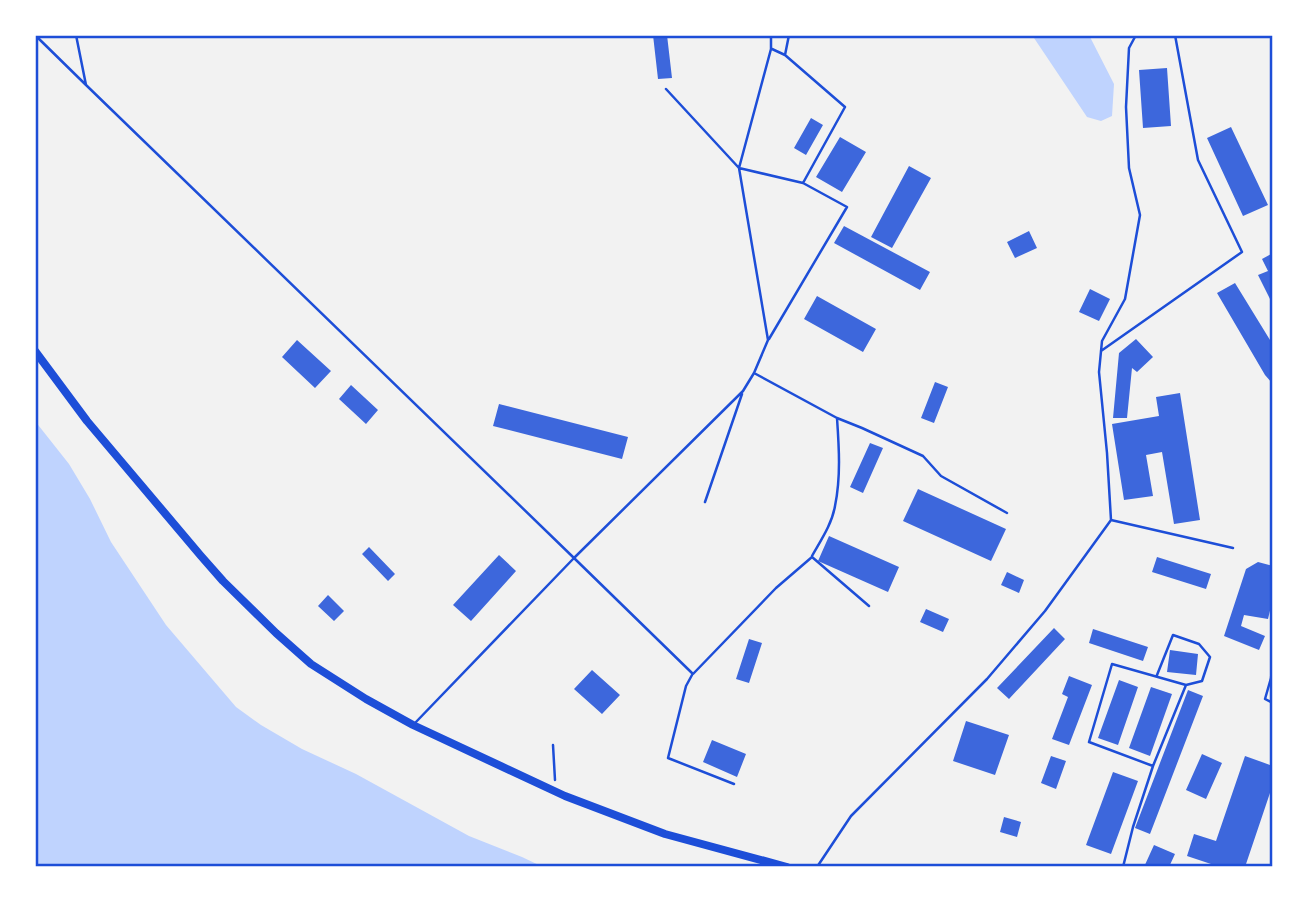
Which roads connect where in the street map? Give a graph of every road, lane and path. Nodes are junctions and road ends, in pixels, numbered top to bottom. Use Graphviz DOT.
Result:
graph roads {
  1 [pos="35,35"];
  2 [pos="76,35"];
  3 [pos="771,35"];
  4 [pos="789,35"];
  5 [pos="1136,35"];
  6 [pos="1175,35"];
  7 [pos="771,49"];
  8 [pos="785,55"];
  9 [pos="86,85"];
  10 [pos="666,89"];
  11 [pos="739,167"];
  12 [pos="803,183"];
  13 [pos="768,340"];
  14 [pos="35,351"];
  15 [pos="1101,351"];
  16 [pos="754,373"];
  17 [pos="743,391"];
  18 [pos="837,418"];
  19 [pos="705,502"];
  20 [pos="1007,513"];
  21 [pos="1111,520"];
  22 [pos="1233,548"];
  23 [pos="812,557"];
  24 [pos="574,558"];
  25 [pos="869,607"];
  26 [pos="1273,656"];
  27 [pos="693,674"];
  28 [pos="1157,677"];
  29 [pos="1186,685"];
  30 [pos="1273,703"];
  31 [pos="413,725"];
  32 [pos="553,745"];
  33 [pos="1153,766"];
  34 [pos="555,780"];
  35 [pos="734,784"];
  36 [pos="788,867"];
  37 [pos="817,867"];
  38 [pos="1122,867"];
  1 -- 9 [label="lane"];
  2 -- 9 [label="lane"];
  3 -- 7 [label="lane"];
  4 -- 8 [label="lane"];
  5 -- 15 [label="lane"];
  6 -- 15 [label="lane"];
  7 -- 8 [label="lane"];
  7 -- 11 [label="lane"];
  8 -- 12 [label="lane"];
  9 -- 24 [label="lane"];
  10 -- 11 [label="lane"];
  11 -- 12 [label="lane"];
  11 -- 13 [label="lane"];
  12 -- 13 [label="lane"];
  13 -- 16 [label="lane"];
  14 -- 31 [label="main road"];
  15 -- 21 [label="lane"];
  16 -- 17 [label="lane"];
  16 -- 18 [label="lane"];
  17 -- 19 [label="lane"];
  17 -- 24 [label="lane"];
  18 -- 20 [label="lane"];
  18 -- 23 [label="lane"];
  21 -- 22 [label="lane"];
  21 -- 37 [label="lane"];
  23 -- 25 [label="lane"];
  23 -- 27 [label="lane"];
  24 -- 27 [label="lane"];
  24 -- 31 [label="lane"];
  26 -- 30 [label="lane"];
  27 -- 35 [label="lane"];
  28 -- 29 [label="lane"];
  28 -- 29 [label="lane"];
  28 -- 33 [label="lane"];
  29 -- 33 [label="lane"];
  31 -- 36 [label="main road"];
  32 -- 34 [label="path"];
  33 -- 38 [label="lane"];
}
